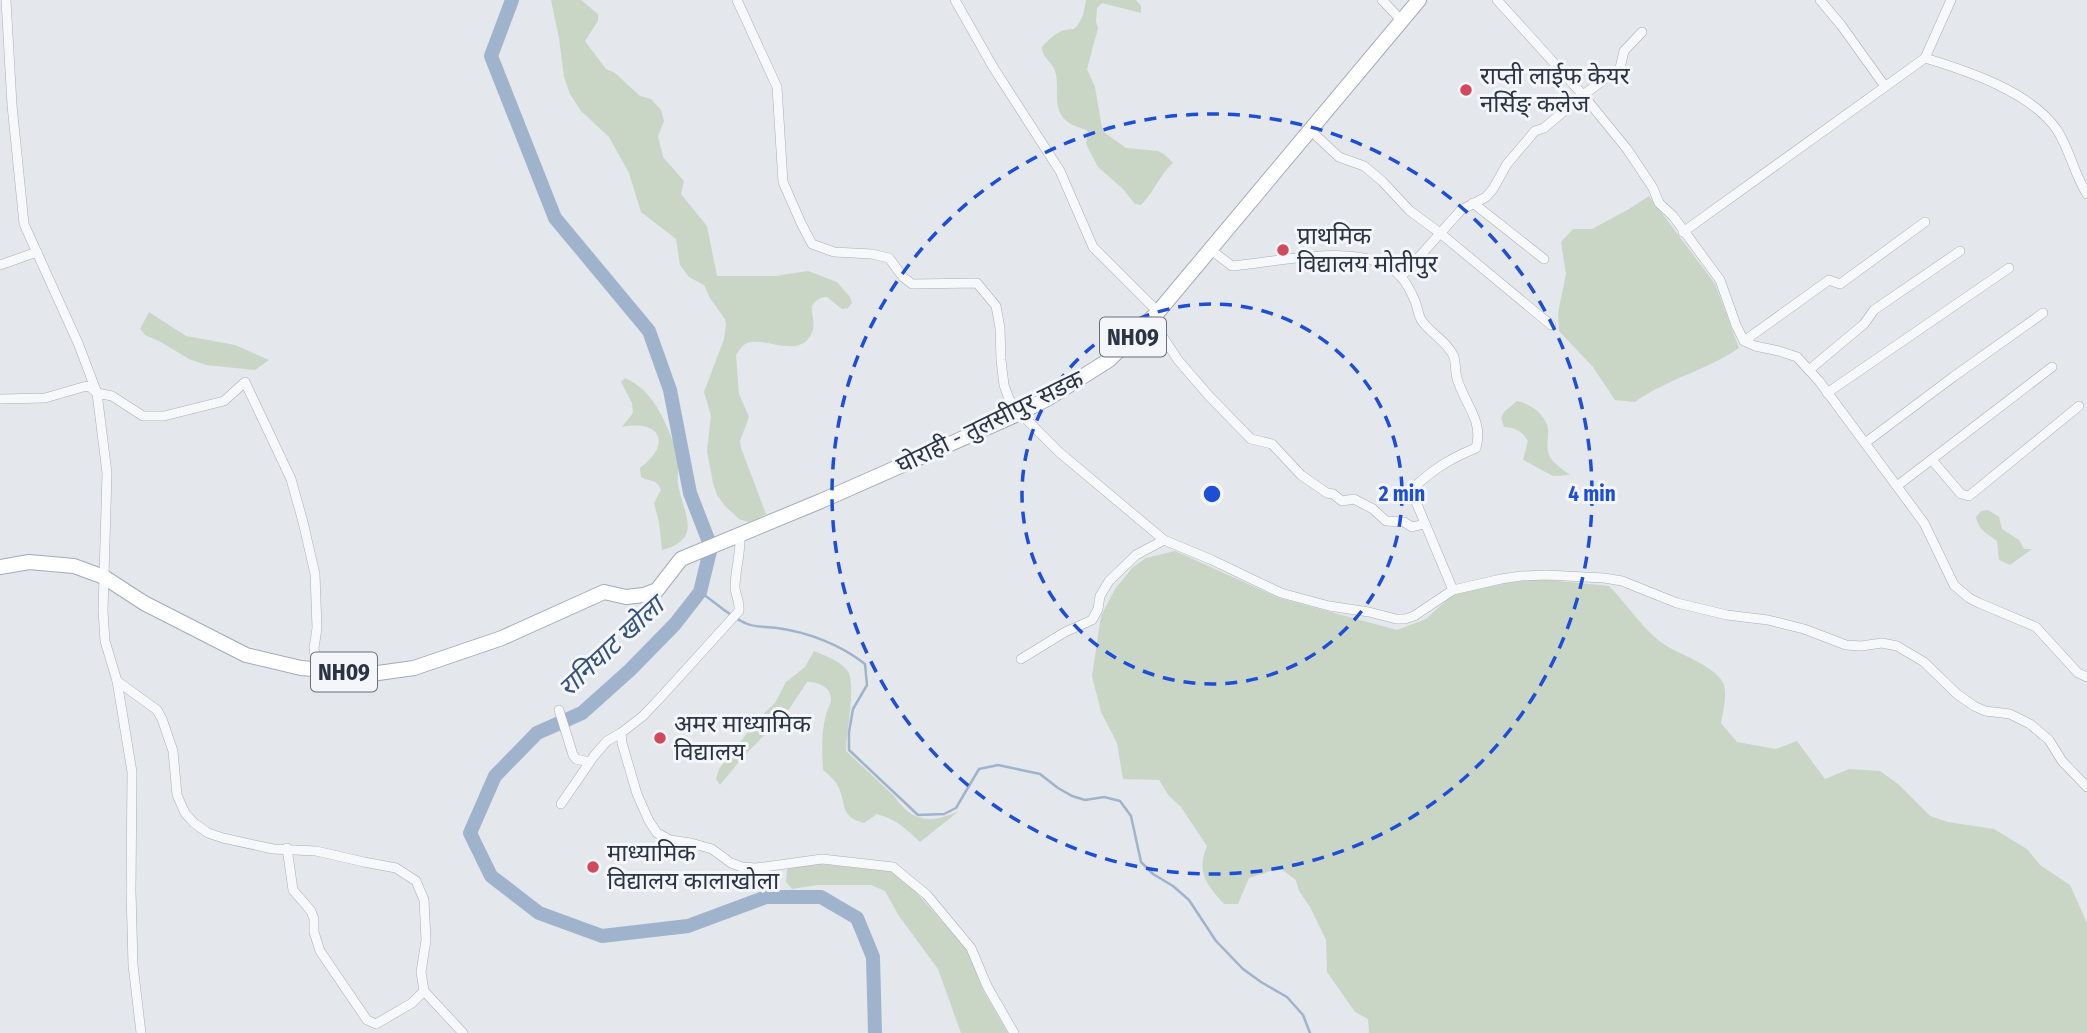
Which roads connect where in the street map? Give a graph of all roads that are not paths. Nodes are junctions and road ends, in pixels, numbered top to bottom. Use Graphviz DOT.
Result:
graph roads {
  1 [pos="6,0"];
  2 [pos="737,0"];
  3 [pos="956,0"];
  4 [pos="1382,0"];
  5 [pos="1419,0"];
  6 [pos="1497,0"];
  7 [pos="1819,0"];
  8 [pos="1951,0"];
  9 [pos="1402,21"];
  10 [pos="1642,32"];
  11 [pos="1926,58"];
  12 [pos="1884,85"];
  13 [pos="1583,95"];
  14 [pos="1310,131"];
  15 [pos="2087,194"];
  16 [pos="1473,203"];
  17 [pos="1925,222"];
  18 [pos="1683,232"];
  19 [pos="1440,233"];
  20 [pos="1210,250"];
  21 [pos="1960,251"];
  22 [pos="37,252"];
  23 [pos="1544,259"];
  24 [pos="0,265"];
  25 [pos="2009,268"];
  26 [pos="1401,277"];
  27 [pos="2043,313"];
  28 [pos="1154,316"];
  29 [pos="1551,325"];
  30 [pos="1744,341"];
  31 [pos="2052,367"];
  32 [pos="1808,370"];
  33 [pos="97,393"];
  34 [pos="1827,393"];
  35 [pos="0,400"];
  36 [pos="2079,406"];
  37 [pos="1020,413"];
  38 [pos="1865,443"];
  39 [pos="1932,460"];
  40 [pos="1898,486"];
  41 [pos="1424,524"];
  42 [pos="740,535"];
  43 [pos="1164,540"];
  44 [pos="0,567"];
  45 [pos="104,577"];
  46 [pos="1453,590"];
  47 [pos="1021,659"];
  48 [pos="317,669"];
  49 [pos="2087,677"];
  50 [pos="117,681"];
  51 [pos="559,710"];
  52 [pos="621,733"];
  53 [pos="589,762"];
  54 [pos="2087,787"];
  55 [pos="561,804"];
  56 [pos="287,848"];
  57 [pos="424,991"];
  58 [pos="141,1033"];
  59 [pos="463,1033"];
  60 [pos="1014,1033"];
  1 -- 22 [label="street"];
  2 -- 37 [label="street"];
  3 -- 28 [label="street"];
  4 -- 9 [label="street"];
  5 -- 9 [label="main road, घोराही - तुलसीपुर सडक / NH09"];
  6 -- 13 [label="street"];
  7 -- 12 [label="street"];
  8 -- 11 [label="street"];
  9 -- 14 [label="main road, घोराही - तुलसीपुर सडक / NH09"];
  10 -- 13 [label="street"];
  11 -- 12 [label="street"];
  11 -- 15 [label="street"];
  12 -- 18 [label="street"];
  13 -- 16 [label="street"];
  13 -- 18 [label="street"];
  14 -- 19 [label="street"];
  14 -- 20 [label="main road, घोराही - तुलसीपुर सडक / NH09"];
  16 -- 19 [label="street"];
  16 -- 23 [label="street"];
  17 -- 30 [label="street"];
  18 -- 30 [label="street"];
  19 -- 26 [label="street"];
  19 -- 29 [label="street"];
  20 -- 26 [label="street"];
  20 -- 28 [label="main road, घोराही - तुलसीपुर सडक / NH09"];
  21 -- 32 [label="street"];
  22 -- 24 [label="street"];
  22 -- 33 [label="street"];
  25 -- 34 [label="street"];
  26 -- 41 [label="street"];
  27 -- 38 [label="street"];
  28 -- 37 [label="main road, घोराही - तुलसीपुर सडक / NH09"];
  28 -- 41 [label="street"];
  30 -- 32 [label="street"];
  31 -- 39 [label="street"];
  32 -- 34 [label="street"];
  33 -- 35 [label="street"];
  33 -- 45 [label="street"];
  33 -- 48 [label="street"];
  34 -- 38 [label="street"];
  36 -- 39 [label="street"];
  37 -- 42 [label="main road, घोराही - तुलसीपुर सडक / NH09"];
  37 -- 43 [label="street"];
  38 -- 40 [label="street"];
  39 -- 40 [label="street"];
  40 -- 49 [label="street"];
  41 -- 46 [label="street"];
  42 -- 48 [label="main road, NH09"];
  42 -- 52 [label="street"];
  43 -- 46 [label="street"];
  43 -- 47 [label="street"];
  44 -- 45 [label="main road, NH09"];
  45 -- 48 [label="main road, NH09"];
  45 -- 50 [label="street"];
  46 -- 54 [label="street"];
  50 -- 56 [label="street"];
  50 -- 58 [label="street"];
  51 -- 53 [label="street"];
  52 -- 53 [label="street"];
  52 -- 60 [label="street"];
  53 -- 55 [label="street"];
  56 -- 57 [label="street"];
  56 -- 57 [label="street"];
  57 -- 59 [label="street"];
}
